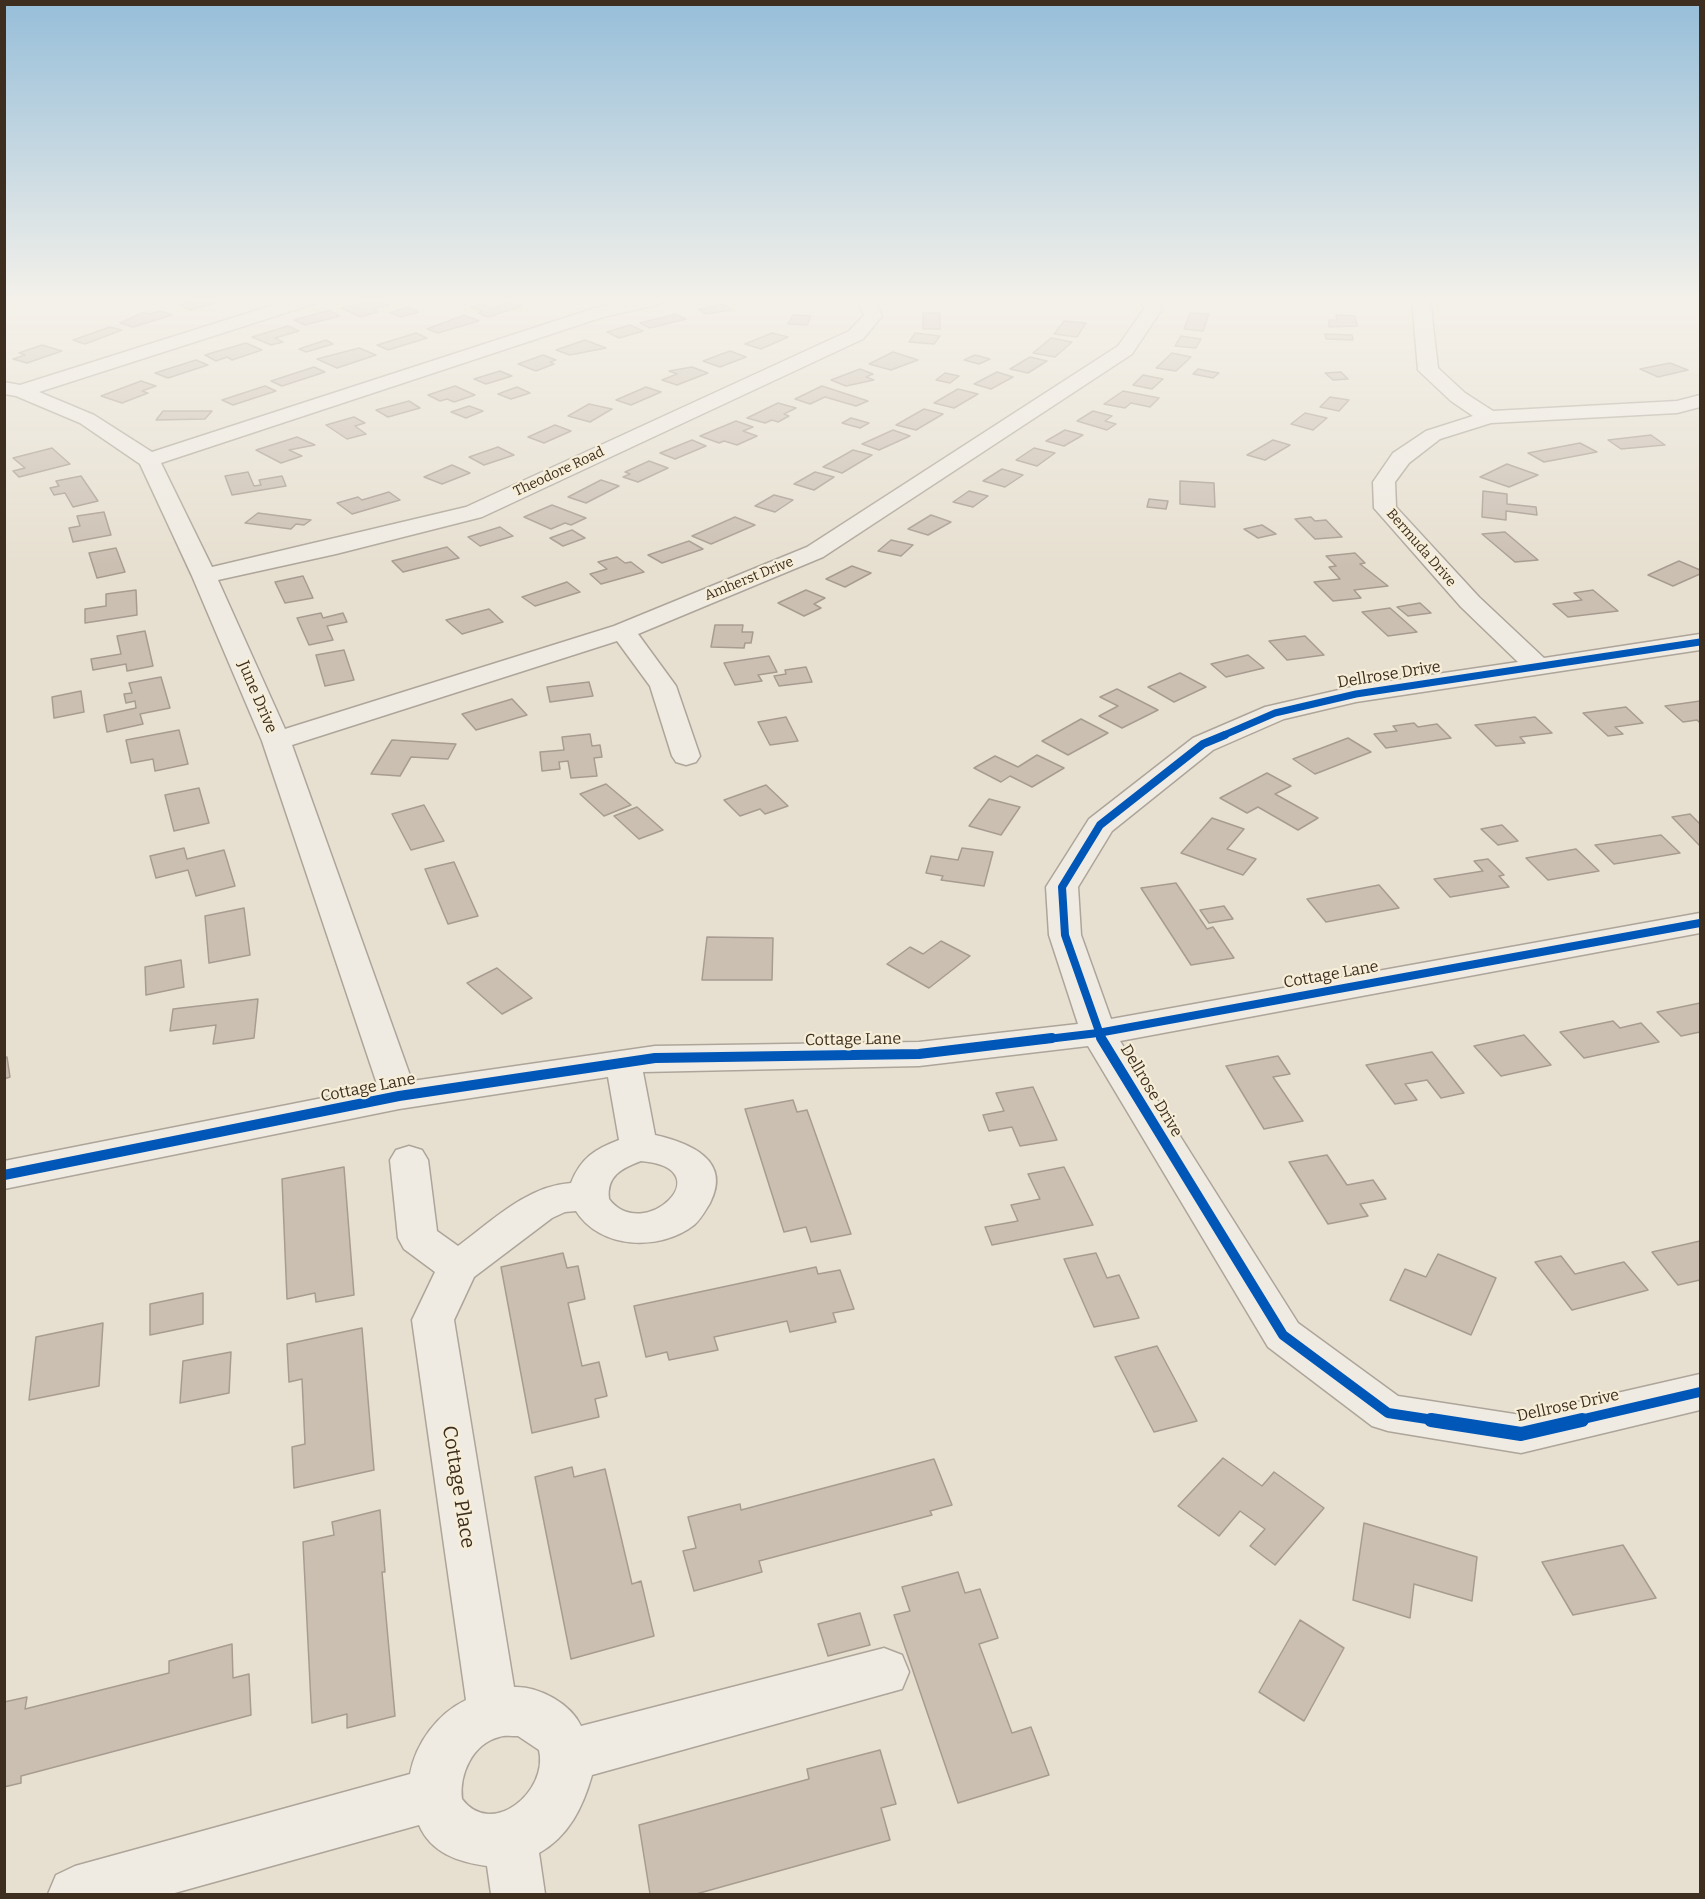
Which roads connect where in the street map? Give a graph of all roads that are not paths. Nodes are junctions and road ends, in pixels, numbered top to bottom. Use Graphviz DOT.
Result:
graph roads {
  1 [pos="13,389"];
  2 [pos="367,389"];
  3 [pos="739,389"];
  4 [pos="1066,389"];
  5 [pos="1449,389"];
  6 [pos="1701,401"];
  7 [pos="1489,417"];
  8 [pos="149,460"];
  9 [pos="204,576"];
  10 [pos="623,631"];
  11 [pos="1701,642"];
  12 [pos="1539,667"];
  13 [pos="276,741"];
  14 [pos="686,756"];
  15 [pos="1701,922"];
  16 [pos="1098,1033"];
  17 [pos="623,1063"];
  18 [pos="399,1096"];
  19 [pos="639,1147"];
  20 [pos="409,1160"];
  21 [pos="4,1175"];
  22 [pos="588,1196"];
  23 [pos="458,1267"];
  24 [pos="1701,1392"];
  25 [pos="884,1672"];
  26 [pos="493,1713"];
  27 [pos="566,1756"];
  28 [pos="434,1794"];
  29 [pos="510,1840"];
  30 [pos="75,1894"];
  31 [pos="518,1894"];
  1 -- 8 [label="street"];
  2 -- 8 [label="street"];
  3 -- 9 [label="street, Theodore Road"];
  4 -- 10 [label="street, Amherst Drive"];
  5 -- 7 [label="street"];
  6 -- 7 [label="street, Bermuda Drive"];
  7 -- 12 [label="street, Bermuda Drive"];
  8 -- 9 [label="street, June Drive"];
  9 -- 13 [label="street, June Drive"];
  10 -- 13 [label="street, Amherst Drive"];
  10 -- 14 [label="street"];
  11 -- 12 [label="street, Dellrose Drive"];
  12 -- 16 [label="street, Dellrose Drive"];
  13 -- 18 [label="street, June Drive"];
  15 -- 16 [label="street, Cottage Lane"];
  16 -- 17 [label="street, Cottage Lane"];
  16 -- 24 [label="street, Dellrose Drive"];
  17 -- 18 [label="street, Cottage Lane"];
  17 -- 19 [label="street"];
  18 -- 21 [label="street, Cottage Lane"];
  19 -- 22 [label="street"];
  19 -- 22 [label="street"];
  20 -- 23 [label="street"];
  22 -- 23 [label="street, Cottage Place"];
  23 -- 26 [label="street, Cottage Place"];
  25 -- 27 [label="street"];
  26 -- 27 [label="street"];
  26 -- 28 [label="street"];
  27 -- 29 [label="street"];
  28 -- 29 [label="street"];
  28 -- 30 [label="street"];
  29 -- 31 [label="street"];
}
